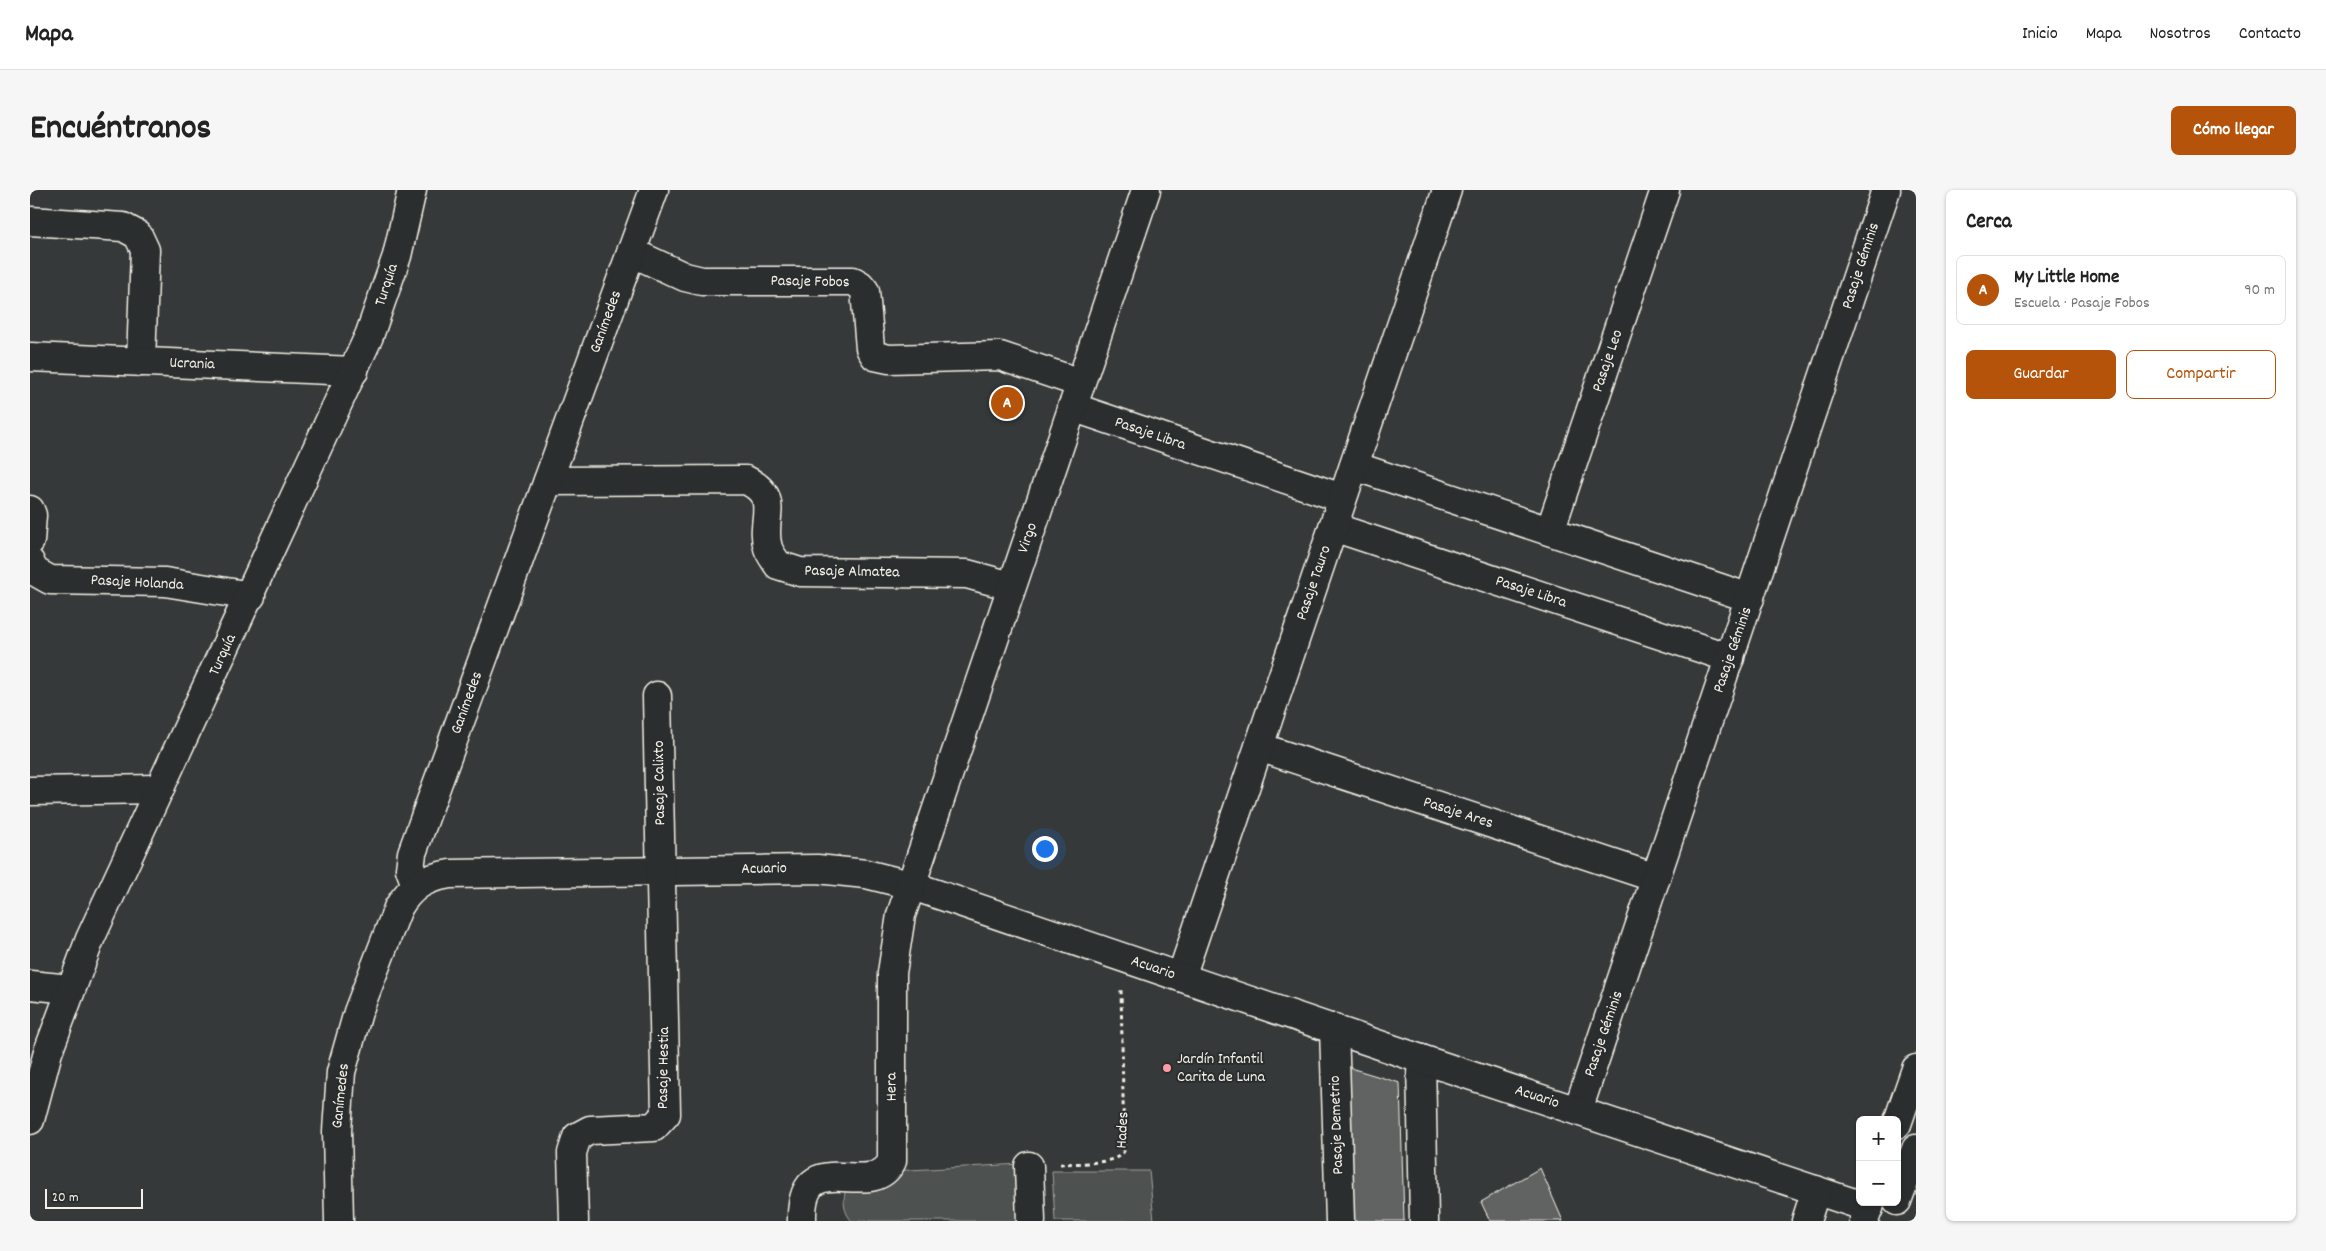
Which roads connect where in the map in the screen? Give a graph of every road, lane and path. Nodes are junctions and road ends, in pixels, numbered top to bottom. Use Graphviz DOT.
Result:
graph roads {
  1 [pos="412,190"];
  2 [pos="654,190"];
  3 [pos="1146,190"];
  4 [pos="1447,190"];
  5 [pos="1665,190"];
  6 [pos="1886,190"];
  7 [pos="30,221"];
  8 [pos="631,252"];
  9 [pos="30,357"];
  10 [pos="141,362"];
  11 [pos="354,371"];
  12 [pos="1076,395"];
  13 [pos="1354,466"];
  14 [pos="548,481"];
  15 [pos="1342,498"];
  16 [pos="30,510"];
  17 [pos="1333,527"];
  18 [pos="1550,531"];
  19 [pos="30,541"];
  20 [pos="30,562"];
  21 [pos="1012,586"];
  22 [pos="251,596"];
  23 [pos="1750,598"];
  24 [pos="1730,658"];
  25 [pos="658,696"];
  26 [pos="1259,747"];
  27 [pos="160,789"];
  28 [pos="30,790"];
  29 [pos="662,871"];
  30 [pos="1656,878"];
  31 [pos="416,885"];
  32 [pos="910,886"];
  33 [pos="1181,977"];
  34 [pos="30,985"];
  35 [pos="1121,986"];
  36 [pos="70,989"];
  37 [pos="1334,1028"];
  38 [pos="1421,1059"];
  39 [pos="1916,1069"];
  40 [pos="1578,1110"];
  41 [pos="1900,1116"];
  42 [pos="30,1120"];
  43 [pos="1916,1149"];
  44 [pos="1030,1166"];
  45 [pos="1816,1190"];
  46 [pos="1901,1191"];
  47 [pos="1916,1197"];
  48 [pos="1888,1206"];
  49 [pos="1873,1213"];
  50 [pos="339,1221"];
  51 [pos="574,1221"];
  52 [pos="802,1221"];
  53 [pos="1031,1221"];
  54 [pos="1340,1221"];
  55 [pos="1424,1221"];
  56 [pos="1806,1221"];
  57 [pos="1907,1221"];
  1 -- 11 [label="street, Turquía"];
  2 -- 8 [label="street, Ganímedes"];
  3 -- 12 [label="street, Virgo"];
  4 -- 13 [label="street, Pasaje Tauro"];
  5 -- 18 [label="street, Pasaje Leo"];
  6 -- 23 [label="street, Pasaje Géminis"];
  7 -- 10 [label="street"];
  8 -- 12 [label="street, Pasaje Fobos"];
  8 -- 14 [label="street, Ganímedes"];
  9 -- 10 [label="street, Ucrania"];
  10 -- 11 [label="street, Ucrania"];
  11 -- 22 [label="street, Turquía"];
  12 -- 15 [label="street, Pasaje Libra"];
  12 -- 21 [label="street, Virgo"];
  13 -- 15 [label="street, Pasaje Tauro"];
  13 -- 18 [label="street"];
  14 -- 21 [label="street, Pasaje Almatea"];
  14 -- 31 [label="street, Ganímedes"];
  15 -- 17 [label="street, Pasaje Tauro"];
  16 -- 19 [label="street"];
  17 -- 24 [label="street, Pasaje Libra"];
  17 -- 26 [label="street, Pasaje Tauro"];
  18 -- 23 [label="street"];
  20 -- 22 [label="street, Pasaje Holanda"];
  21 -- 32 [label="street, Virgo"];
  22 -- 27 [label="street, Turquía"];
  23 -- 24 [label="street, Pasaje Géminis"];
  24 -- 30 [label="street, Pasaje Géminis"];
  25 -- 29 [label="street, Pasaje Calixto"];
  26 -- 30 [label="street, Pasaje Ares"];
  26 -- 33 [label="street, Pasaje Tauro"];
  27 -- 28 [label="street"];
  27 -- 36 [label="street, Turquía"];
  29 -- 31 [label="street, Acuario"];
  29 -- 32 [label="street, Acuario"];
  29 -- 51 [label="street, Pasaje Hestia"];
  30 -- 40 [label="street, Pasaje Géminis"];
  31 -- 50 [label="street, Ganímedes"];
  32 -- 33 [label="street, Acuario"];
  32 -- 52 [label="street, Hera"];
  33 -- 37 [label="street, Acuario"];
  34 -- 36 [label="street"];
  35 -- 44 [label="path, Hades"];
  36 -- 42 [label="street, Turquía"];
  37 -- 38 [label="street, Acuario"];
  37 -- 54 [label="street, Pasaje Demetrio"];
  38 -- 40 [label="street, Acuario"];
  38 -- 55 [label="street"];
  39 -- 41 [label="street"];
  40 -- 45 [label="street, Acuario"];
  43 -- 46 [label="street"];
  44 -- 53 [label="street"];
  45 -- 49 [label="street, Acuario"];
  45 -- 56 [label="street"];
  47 -- 57 [label="street"];
  48 -- 49 [label="street"];
}
